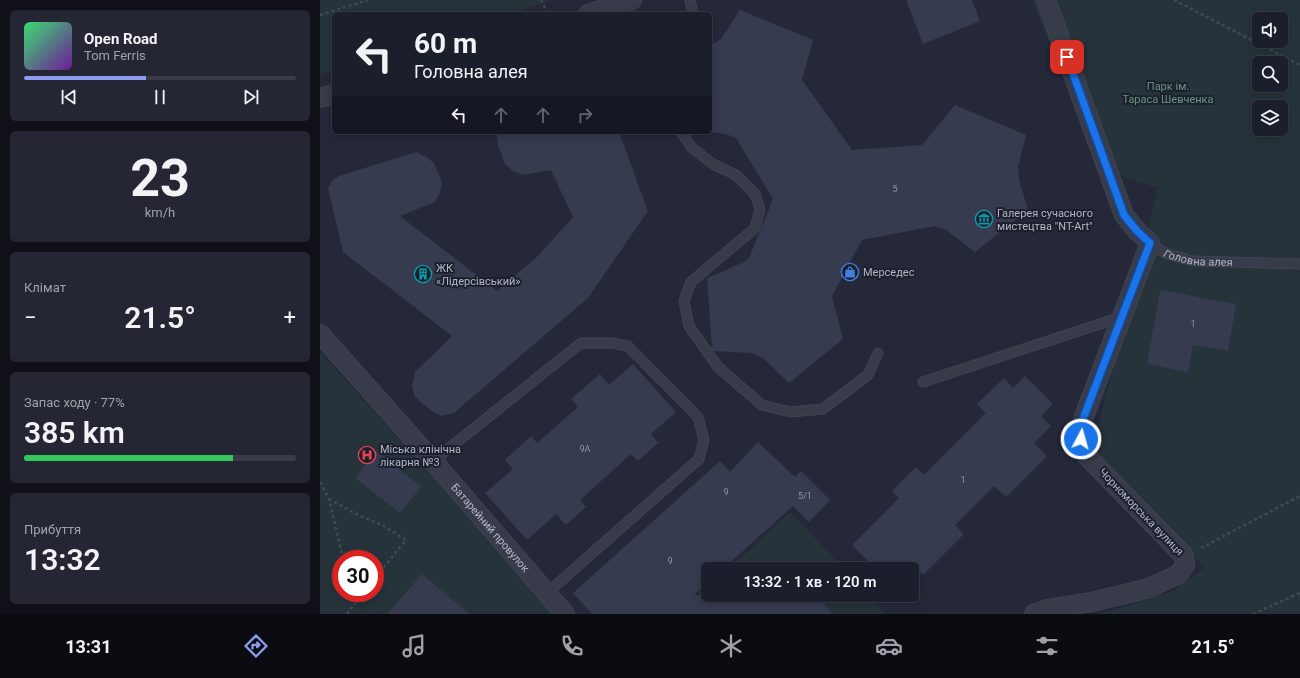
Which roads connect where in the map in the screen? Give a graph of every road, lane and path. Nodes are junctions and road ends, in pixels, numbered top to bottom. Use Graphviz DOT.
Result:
graph roads {
  1 [pos="368,0"];
  2 [pos="541,0"];
  3 [pos="632,0"];
  4 [pos="690,0"];
  5 [pos="1046,0"];
  6 [pos="1174,0"];
  7 [pos="547,12"];
  8 [pos="594,12"];
  9 [pos="692,12"];
  10 [pos="320,15"];
  11 [pos="1300,65"];
  12 [pos="332,95"];
  13 [pos="320,98"];
  14 [pos="682,134"];
  15 [pos="1150,243"];
  16 [pos="1300,264"];
  17 [pos="1121,317"];
  18 [pos="320,334"];
  19 [pos="878,353"];
  20 [pos="923,382"];
  21 [pos="432,461"];
  22 [pos="320,482"];
  23 [pos="1300,496"];
  24 [pos="329,499"];
  25 [pos="340,550"];
  26 [pos="1184,556"];
  27 [pos="384,567"];
  28 [pos="547,593"];
  29 [pos="1300,593"];
  30 [pos="352,602"];
  31 [pos="356,602"];
  32 [pos="353,605"];
  33 [pos="347,614"];
  34 [pos="565,614"];
  35 [pos="1034,614"];
  36 [pos="1253,614"];
  1 -- 10 [label="path"];
  2 -- 7 [label="path"];
  3 -- 8 [label="street"];
  4 -- 9 [label="lane"];
  5 -- 15 [label="street, Головна алея"];
  6 -- 11 [label="path"];
  12 -- 13 [label="street"];
  14 -- 19 [label="lane"];
  15 -- 16 [label="lane, Головна алея"];
  15 -- 17 [label="street, Чорноморська вулиця"];
  17 -- 20 [label="lane"];
  17 -- 26 [label="street, Чорноморська вулиця"];
  18 -- 21 [label="street, Батарейний провулок"];
  21 -- 28 [label="street, Батарейний провулок"];
  21 -- 28 [label="lane"];
  22 -- 24 [label="path"];
  23 -- 26 [label="path"];
  24 -- 25 [label="path"];
  24 -- 27 [label="path"];
  26 -- 35 [label="street, Чорноморська вулиця"];
  28 -- 34 [label="street, Батарейний провулок"];
  29 -- 36 [label="path"];
  30 -- 32 [label="path"];
  31 -- 32 [label="path"];
  32 -- 33 [label="path"];
}
